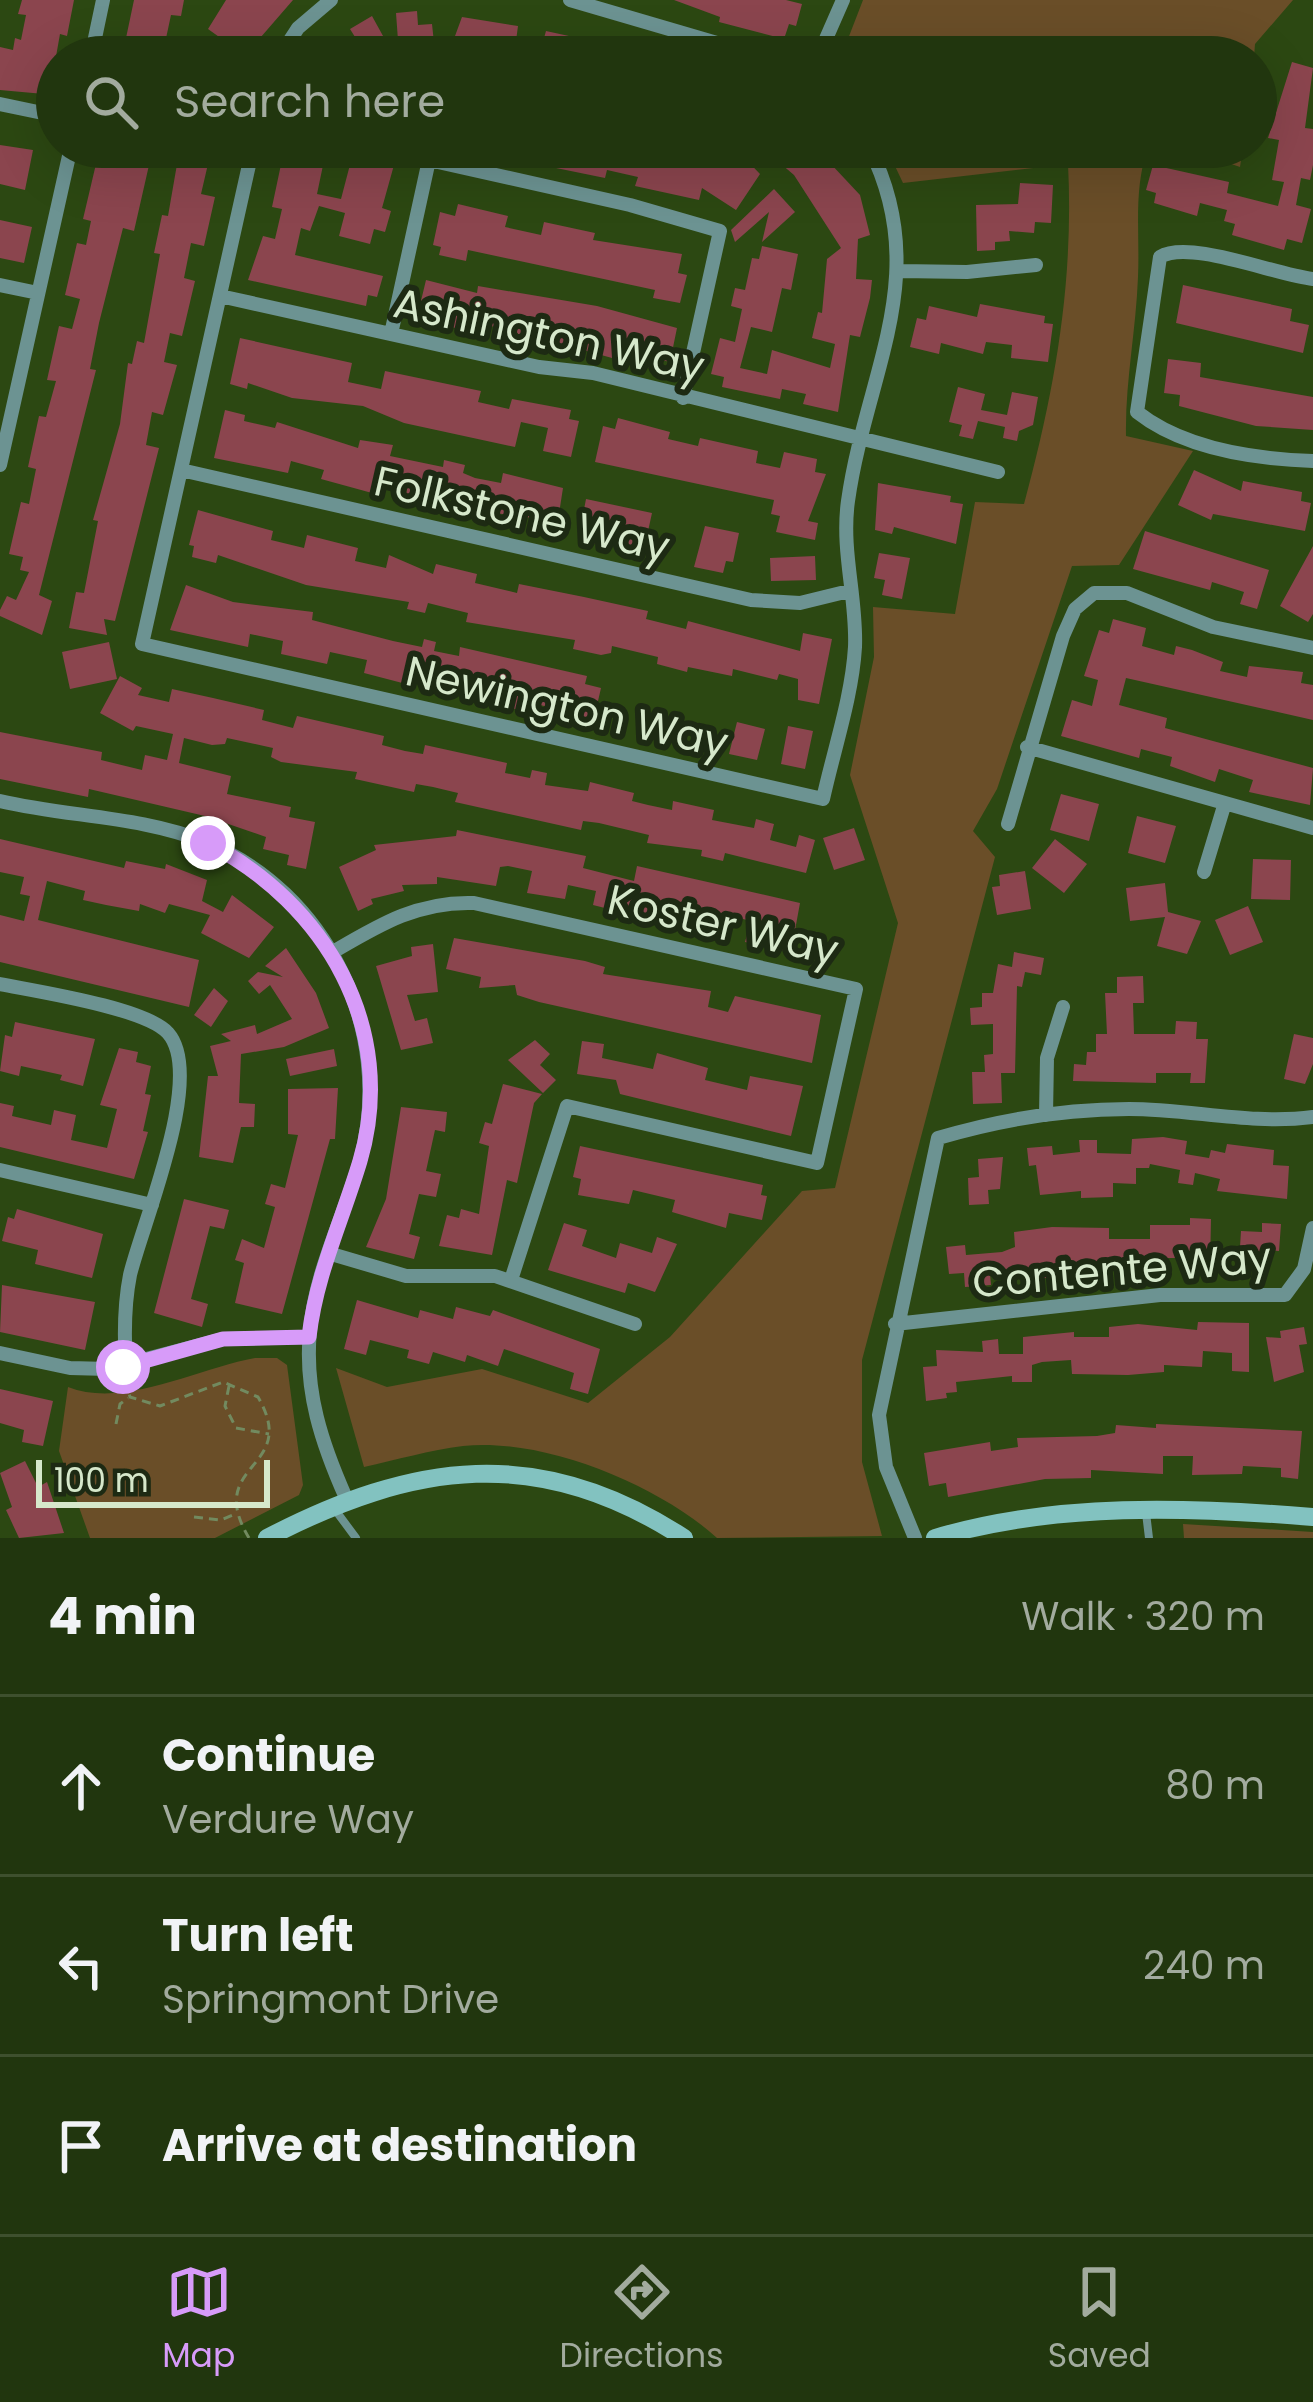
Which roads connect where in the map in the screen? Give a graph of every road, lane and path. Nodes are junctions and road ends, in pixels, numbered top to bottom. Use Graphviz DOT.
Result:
graph roads {
  1 [pos="104,0"];
  2 [pos="331,0"];
  3 [pos="570,0"];
  4 [pos="842,0"];
  5 [pos="96,36"];
  6 [pos="293,36"];
  7 [pos="693,36"];
  8 [pos="827,36"];
  9 [pos="0,104"];
  10 [pos="36,112"];
  11 [pos="66,168"];
  12 [pos="248,168"];
  13 [pos="427,168"];
  14 [pos="465,168"];
  15 [pos="878,168"];
  16 [pos="1036,265"];
  17 [pos="900,271"];
  18 [pos="1313,279"];
  19 [pos="0,285"];
  20 [pos="38,293"];
  21 [pos="220,296"];
  22 [pos="391,334"];
  23 [pos="683,398"];
  24 [pos="863,439"];
  25 [pos="1313,461"];
  26 [pos="0,465"];
  27 [pos="181,470"];
  28 [pos="998,472"];
  29 [pos="849,591"];
  30 [pos="1313,648"];
  31 [pos="1027,747"];
  32 [pos="0,801"];
  33 [pos="1224,806"];
  34 [pos="1008,824"];
  35 [pos="1313,828"];
  36 [pos="1204,872"];
  37 [pos="333,952"];
  38 [pos="0,984"];
  39 [pos="1064,1007"];
  40 [pos="1046,1115"];
  41 [pos="1313,1117"];
  42 [pos="0,1170"];
  43 [pos="152,1204"];
  44 [pos="1313,1228"];
  45 [pos="328,1253"];
  46 [pos="511,1280"];
  47 [pos="635,1324"];
  48 [pos="895,1324"];
  49 [pos="309,1337"];
  50 [pos="0,1353"];
  51 [pos="125,1367"];
  52 [pos="230,1384"];
  53 [pos="130,1397"];
  54 [pos="116,1424"];
  55 [pos="271,1433"];
  56 [pos="339,1501"];
  57 [pos="1146,1512"];
  58 [pos="235,1515"];
  59 [pos="194,1516"];
  60 [pos="1313,1516"];
  61 [pos="249,1538"];
  62 [pos="267,1538"];
  63 [pos="356,1538"];
  64 [pos="684,1538"];
  65 [pos="915,1538"];
  66 [pos="935,1538"];
  67 [pos="1149,1538"];
  1 -- 5 [label="street"];
  2 -- 6 [label="street"];
  3 -- 7 [label="street"];
  4 -- 8 [label="street"];
  9 -- 10 [label="street"];
  11 -- 20 [label="street"];
  12 -- 21 [label="street, Newington Way"];
  13 -- 22 [label="street"];
  14 -- 23 [label="street"];
  15 -- 17 [label="street, Newington Way"];
  16 -- 17 [label="street"];
  17 -- 24 [label="street, Newington Way"];
  18 -- 25 [label="street"];
  19 -- 20 [label="street"];
  20 -- 26 [label="street"];
  21 -- 22 [label="street, Ashington Way"];
  21 -- 27 [label="street, Newington Way"];
  22 -- 23 [label="street, Ashington Way"];
  23 -- 24 [label="street, Ashington Way"];
  24 -- 28 [label="street, Ashington Way"];
  24 -- 29 [label="street, Newington Way"];
  27 -- 29 [label="street, Folkstone Way"];
  27 -- 29 [label="street, Newington Way"];
  30 -- 31 [label="street"];
  31 -- 33 [label="street"];
  31 -- 34 [label="street"];
  32 -- 37 [label="street"];
  33 -- 35 [label="street"];
  33 -- 36 [label="street"];
  37 -- 45 [label="street"];
  37 -- 46 [label="street, Koster Way"];
  38 -- 43 [label="street"];
  39 -- 40 [label="street"];
  40 -- 41 [label="street"];
  40 -- 48 [label="street"];
  42 -- 43 [label="street"];
  43 -- 51 [label="street"];
  44 -- 48 [label="street, Contente Way"];
  45 -- 46 [label="street"];
  45 -- 49 [label="street"];
  46 -- 47 [label="street"];
  48 -- 65 [label="street"];
  49 -- 51 [label="street"];
  49 -- 56 [label="street"];
  50 -- 51 [label="street"];
  51 -- 53 [label="path"];
  52 -- 53 [label="path"];
  52 -- 55 [label="path"];
  52 -- 55 [label="path"];
  53 -- 54 [label="path"];
  55 -- 58 [label="path"];
  56 -- 62 [label="street"];
  56 -- 63 [label="lane"];
  56 -- 64 [label="street"];
  57 -- 60 [label="street"];
  57 -- 66 [label="street"];
  57 -- 67 [label="lane"];
  58 -- 59 [label="path"];
  58 -- 61 [label="path"];
}
